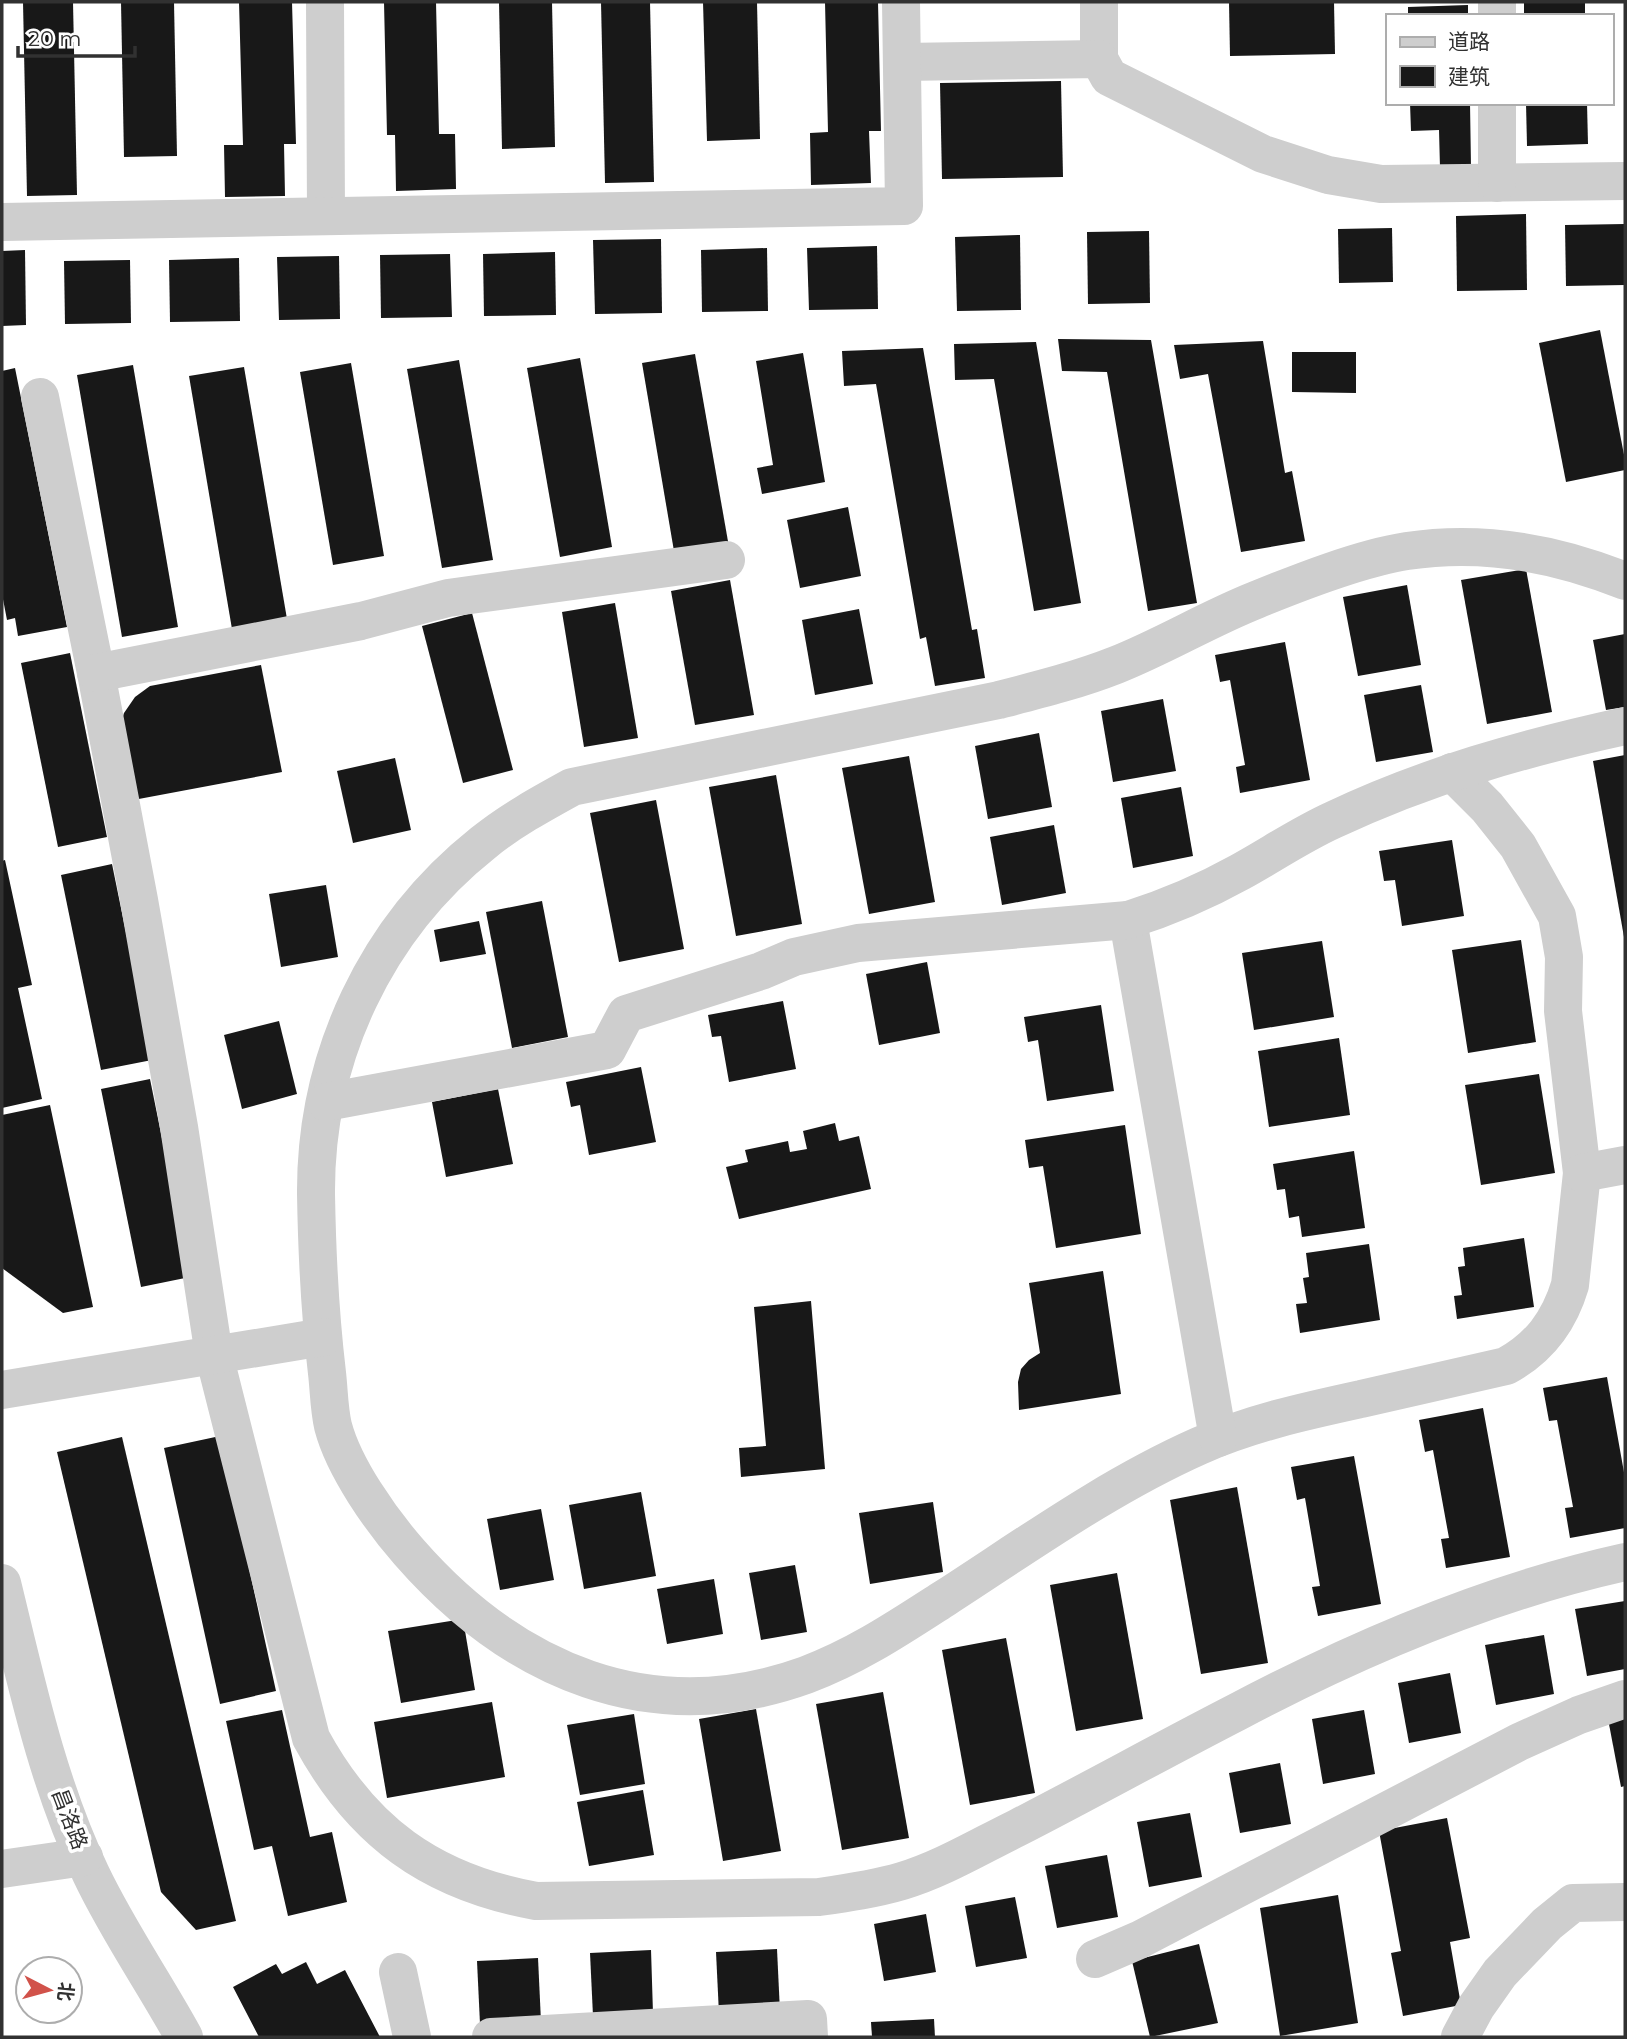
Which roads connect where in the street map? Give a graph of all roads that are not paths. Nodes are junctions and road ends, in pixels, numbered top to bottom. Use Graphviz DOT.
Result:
graph roads {
  1 [pos="325,2"];
  2 [pos="901,2"];
  3 [pos="1099,2"];
  4 [pos="1100,59"];
  5 [pos="902,62"];
  6 [pos="1497,105"];
  7 [pos="1625,181"];
  8 [pos="1497,183"];
  9 [pos="326,216"];
  10 [pos="2,222"];
  11 [pos="40,397"];
  12 [pos="726,560"];
  13 [pos="1625,581"];
  14 [pos="96,673"];
  15 [pos="1625,726"];
  16 [pos="1452,772"];
  17 [pos="1128,920"];
  18 [pos="326,1102"];
  19 [pos="1625,1165"];
  20 [pos="1582,1173"];
  21 [pos="323,1337"];
  22 [pos="215,1355"];
  23 [pos="2,1390"];
  24 [pos="1218,1438"];
  25 [pos="1625,1562"];
  26 [pos="4,1602"];
  27 [pos="1625,1699"];
  28 [pos="84,1857"];
  29 [pos="2,1868"];
  30 [pos="1625,1902"];
  31 [pos="1095,1959"];
  32 [pos="398,1972"];
  33 [pos="184,2037"];
  34 [pos="412,2037"];
  35 [pos="491,2037"];
  36 [pos="810,2037"];
  37 [pos="1460,2037"];
  1 -- 9 [label="street"];
  2 -- 5 [label="street"];
  3 -- 4 [label="street"];
  4 -- 5 [label="street"];
  4 -- 8 [label="street"];
  5 -- 9 [label="street"];
  6 -- 8 [label="street"];
  7 -- 8 [label="street"];
  9 -- 10 [label="street"];
  11 -- 14 [label="street"];
  12 -- 14 [label="street"];
  13 -- 18 [label="street"];
  14 -- 22 [label="street"];
  15 -- 16 [label="street"];
  16 -- 17 [label="street"];
  16 -- 20 [label="street"];
  17 -- 18 [label="street"];
  17 -- 24 [label="street"];
  18 -- 21 [label="street"];
  19 -- 20 [label="street"];
  20 -- 24 [label="street"];
  21 -- 22 [label="street"];
  21 -- 24 [label="street"];
  22 -- 23 [label="street"];
  22 -- 25 [label="street"];
  26 -- 28 [label="street, 昌洛路"];
  27 -- 31 [label="street"];
  28 -- 29 [label="street"];
  28 -- 33 [label="street, 昌洛路"];
  30 -- 37 [label="street"];
  32 -- 34 [label="street"];
  35 -- 36 [label="street"];
}
